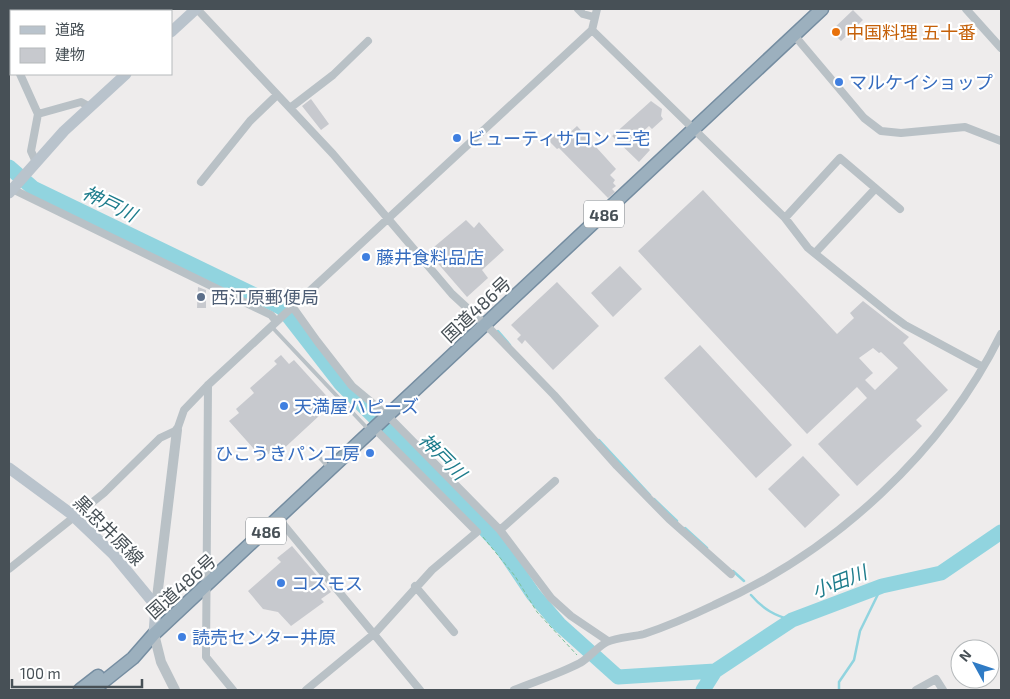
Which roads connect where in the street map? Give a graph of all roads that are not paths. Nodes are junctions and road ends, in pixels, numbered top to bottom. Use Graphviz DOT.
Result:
graph roads {
  1 [pos="9,9"];
  2 [pos="197,9"];
  3 [pos="578,9"];
  4 [pos="597,9"];
  5 [pos="822,9"];
  6 [pos="966,9"];
  7 [pos="9,14"];
  8 [pos="594,17"];
  9 [pos="592,30"];
  10 [pos="172,31"];
  11 [pos="794,35"];
  12 [pos="9,40"];
  13 [pos="368,41"];
  14 [pos="1001,48"];
  15 [pos="10,54"];
  16 [pos="20,75"];
  17 [pos="125,75"];
  18 [pos="277,95"];
  19 [pos="90,106"];
  20 [pos="290,108"];
  21 [pos="38,114"];
  22 [pos="694,130"];
  23 [pos="1001,141"];
  24 [pos="36,162"];
  25 [pos="201,182"];
  26 [pos="12,189"];
  27 [pos="875,189"];
  28 [pos="900,209"];
  29 [pos="388,218"];
  30 [pos="785,218"];
  31 [pos="815,253"];
  32 [pos="291,307"];
  33 [pos="276,321"];
  34 [pos="484,325"];
  35 [pos="1001,334"];
  36 [pos="983,367"];
  37 [pos="208,385"];
  38 [pos="379,424"];
  39 [pos="177,430"];
  40 [pos="319,457"];
  41 [pos="9,468"];
  42 [pos="330,470"];
  43 [pos="555,481"];
  44 [pos="75,518"];
  45 [pos="278,518"];
  46 [pos="500,530"];
  47 [pos="9,568"];
  48 [pos="732,574"];
  49 [pos="208,586"];
  50 [pos="415,586"];
  51 [pos="156,606"];
  52 [pos="454,632"];
  53 [pos="375,633"];
  54 [pos="154,634"];
  55 [pos="606,643"];
  56 [pos="80,690"];
  57 [pos="93,690"];
  58 [pos="175,690"];
  59 [pos="233,690"];
  60 [pos="306,690"];
  61 [pos="420,690"];
  62 [pos="514,690"];
  63 [pos="916,690"];
  64 [pos="943,690"];
  1 -- 7 [label="street"];
  2 -- 10 [label="main road"];
  2 -- 18 [label="street"];
  3 -- 8 [label="street"];
  4 -- 8 [label="street"];
  5 -- 11 [label="highway, 国道486号 / 486"];
  6 -- 14 [label="street"];
  8 -- 9 [label="street"];
  9 -- 22 [label="street"];
  9 -- 29 [label="street"];
  11 -- 22 [label="highway, 国道486号 / 486"];
  11 -- 23 [label="street"];
  12 -- 15 [label="street"];
  13 -- 20 [label="street"];
  16 -- 21 [label="street"];
  17 -- 19 [label="main road"];
  18 -- 20 [label="street"];
  18 -- 25 [label="street"];
  19 -- 21 [label="street"];
  19 -- 24 [label="main road"];
  20 -- 29 [label="street"];
  21 -- 24 [label="street"];
  22 -- 30 [label="street"];
  22 -- 34 [label="highway, 国道486号 / 486"];
  24 -- 26 [label="main road"];
  26 -- 33 [label="street"];
  27 -- 28 [label="street"];
  27 -- 30 [label="street"];
  27 -- 31 [label="street"];
  29 -- 32 [label="street"];
  29 -- 34 [label="street"];
  30 -- 31 [label="street"];
  31 -- 36 [label="street"];
  32 -- 33 [label="street"];
  32 -- 38 [label="street"];
  33 -- 37 [label="street"];
  33 -- 38 [label="lane"];
  34 -- 38 [label="highway, 国道486号 / 486"];
  34 -- 48 [label="street"];
  35 -- 36 [label="street"];
  36 -- 55 [label="street"];
  37 -- 39 [label="street"];
  37 -- 49 [label="street"];
  38 -- 42 [label="highway, 国道486号 / 486"];
  38 -- 46 [label="street"];
  38 -- 50 [label="street"];
  39 -- 44 [label="street"];
  39 -- 51 [label="street"];
  40 -- 42 [label="lane"];
  41 -- 44 [label="main road, 黒忠井原線"];
  42 -- 45 [label="highway, 国道486号 / 486"];
  43 -- 46 [label="street"];
  44 -- 47 [label="street"];
  44 -- 51 [label="main road, 黒忠井原線"];
  45 -- 49 [label="highway, 国道486号 / 486"];
  45 -- 53 [label="street"];
  46 -- 55 [label="street"];
  49 -- 54 [label="highway, 国道486号 / 486"];
  49 -- 59 [label="street"];
  50 -- 52 [label="street"];
  50 -- 53 [label="street"];
  51 -- 54 [label="main road"];
  53 -- 60 [label="street"];
  53 -- 61 [label="street"];
  54 -- 56 [label="highway, 国道486号 / 486"];
  54 -- 57 [label="highway, 国道486号 / 486"];
  54 -- 58 [label="street"];
  55 -- 62 [label="street"];
  63 -- 64 [label="street"];
}
